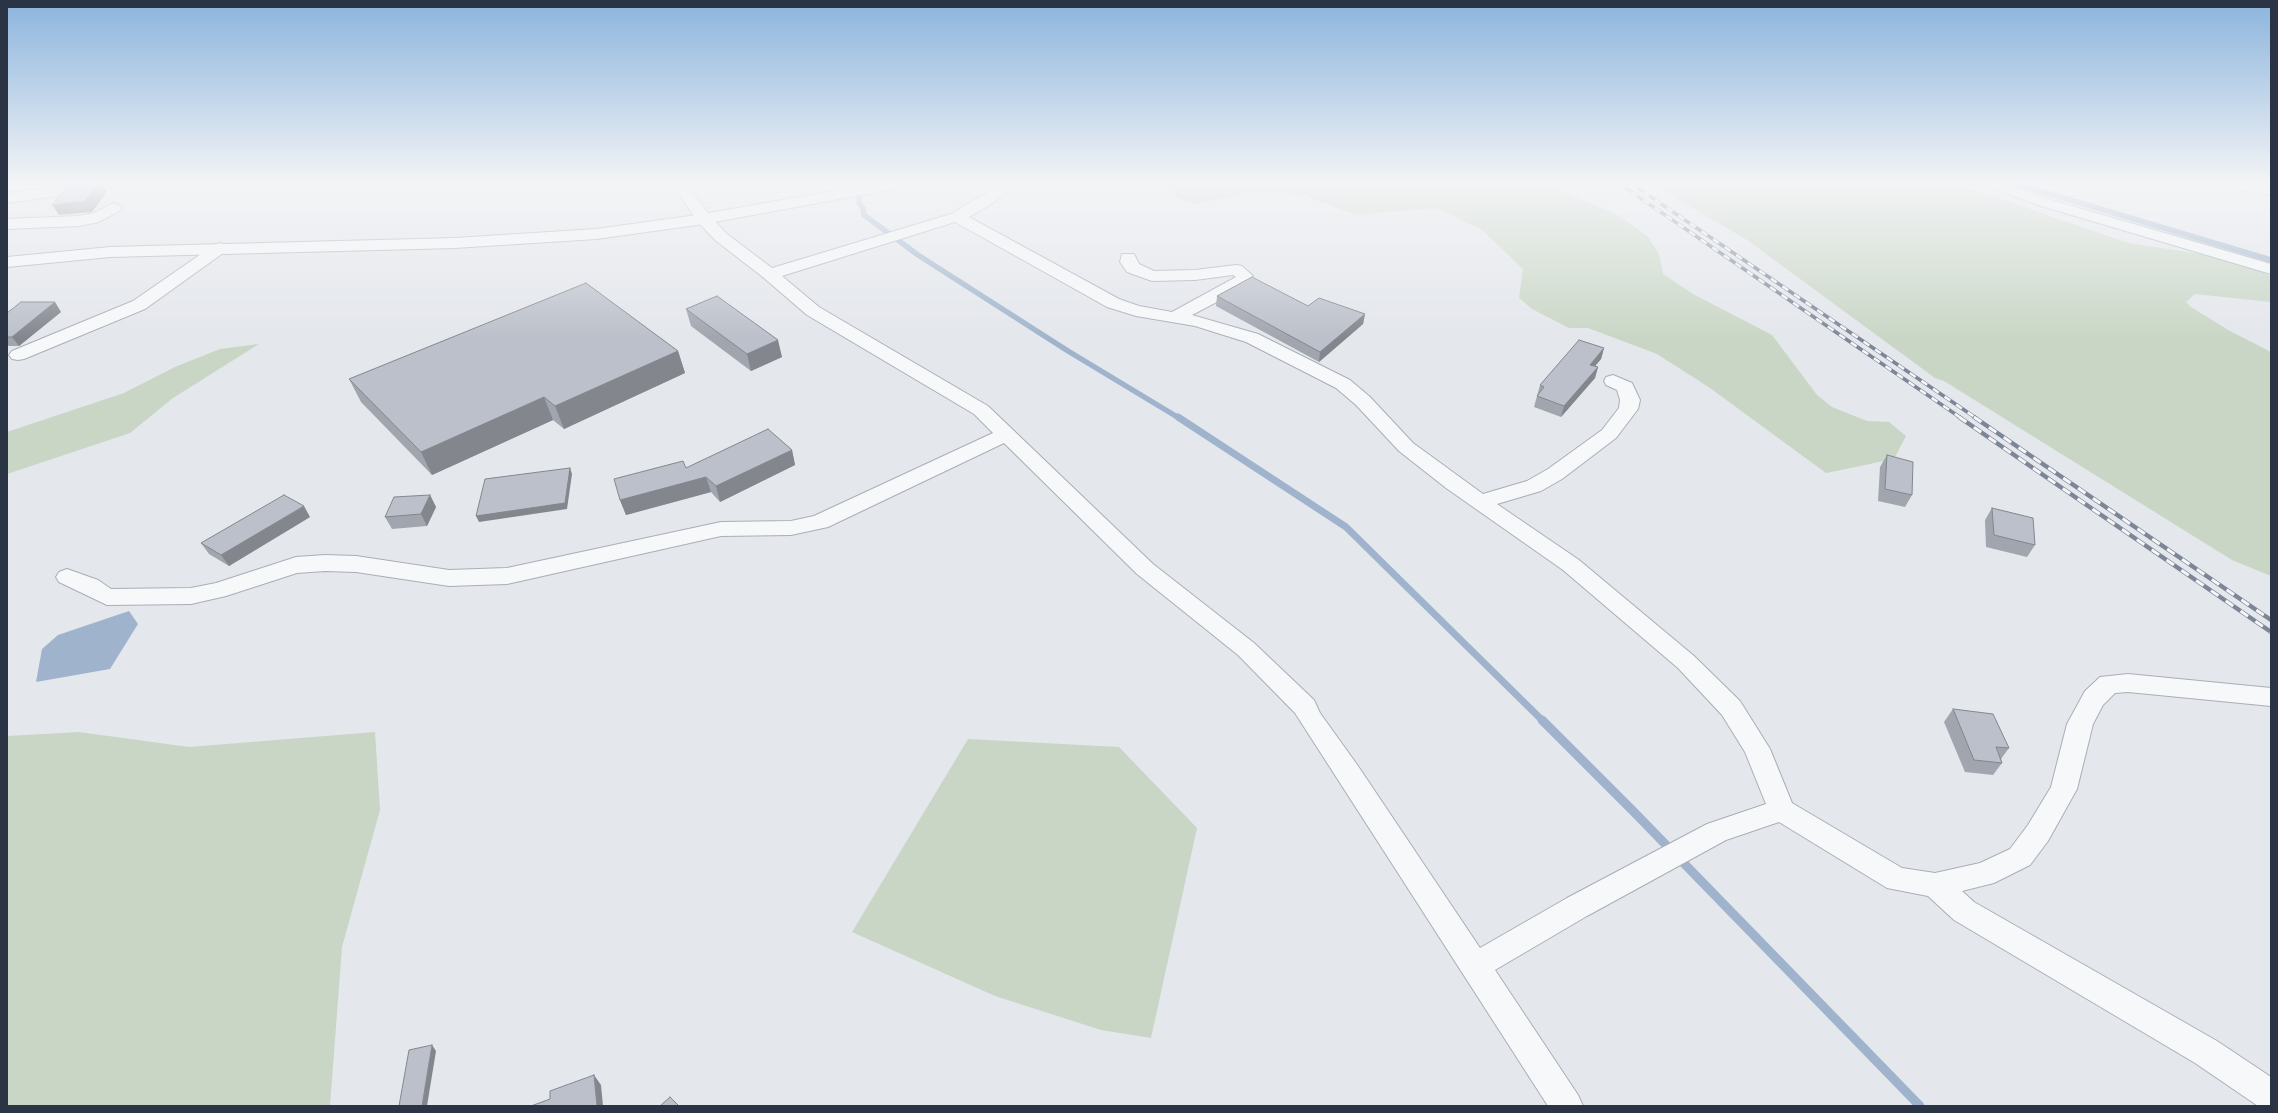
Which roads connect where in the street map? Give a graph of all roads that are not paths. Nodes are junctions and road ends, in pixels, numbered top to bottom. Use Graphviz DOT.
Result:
graph roads {
  1 [pos="570,236"];
  2 [pos="720,236"];
  3 [pos="895,236"];
  4 [pos="991,236"];
  5 [pos="2158,236"];
  6 [pos="220,248"];
  7 [pos="1128,257"];
  8 [pos="7,262"];
  9 [pos="2271,269"];
  10 [pos="770,274"];
  11 [pos="1177,316"];
  12 [pos="18,355"];
  13 [pos="1613,381"];
  14 [pos="1005,435"];
  15 [pos="1480,502"];
  16 [pos="67,577"];
  17 [pos="2271,697"];
  18 [pos="1782,810"];
  19 [pos="1935,884"];
  20 [pos="1475,966"];
  21 [pos="2271,1096"];
  22 [pos="1567,1106"];
  1 -- 6 [label="street"];
  2 -- 10 [label="street"];
  3 -- 10 [label="street"];
  4 -- 11 [label="street"];
  5 -- 9 [label="street"];
  6 -- 8 [label="street"];
  6 -- 12 [label="street"];
  7 -- 11 [label="street"];
  10 -- 14 [label="street"];
  11 -- 15 [label="street"];
  13 -- 15 [label="street"];
  14 -- 16 [label="street"];
  14 -- 20 [label="street"];
  15 -- 18 [label="street"];
  17 -- 19 [label="street"];
  18 -- 19 [label="street"];
  18 -- 20 [label="street"];
  19 -- 21 [label="street"];
  20 -- 22 [label="street"];
}
